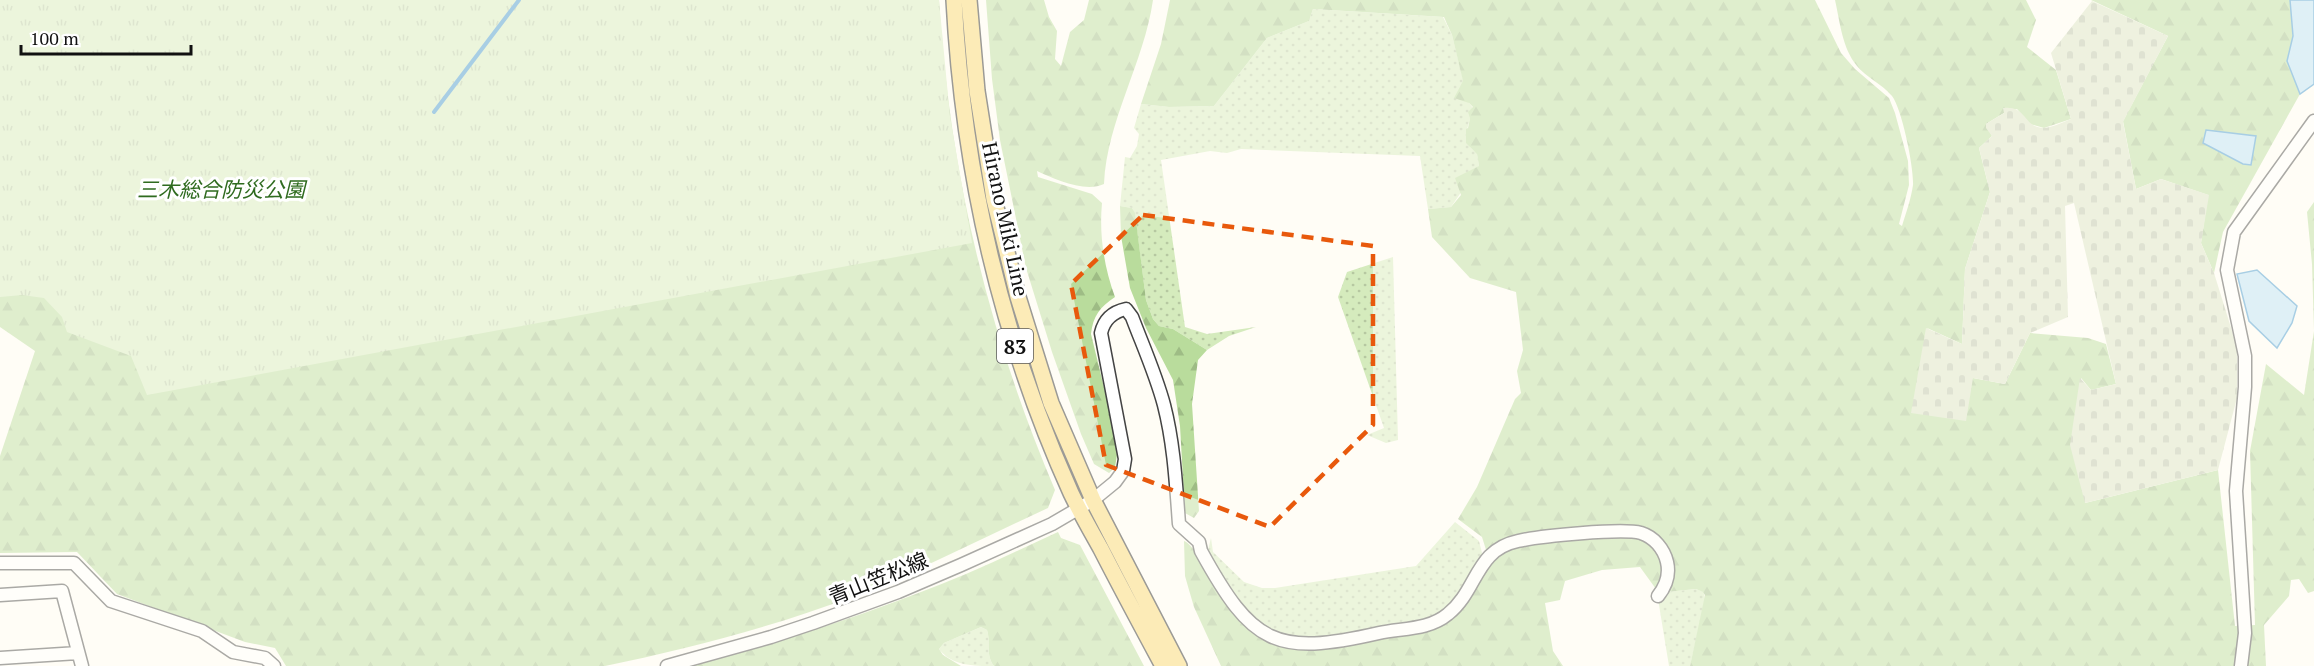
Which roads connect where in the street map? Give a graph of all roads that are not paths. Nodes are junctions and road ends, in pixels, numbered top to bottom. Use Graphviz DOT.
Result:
graph roads {
  1 [pos="954,0"];
  2 [pos="969,0"];
  3 [pos="2314,121"];
  4 [pos="1093,500"];
  5 [pos="1079,508"];
  6 [pos="0,563"];
  7 [pos="0,595"];
  8 [pos="1658,596"];
  9 [pos="78,653"];
  10 [pos="0,658"];
  11 [pos="82,666"];
  12 [pos="274,666"];
  13 [pos="667,666"];
  14 [pos="1163,666"];
  15 [pos="1179,666"];
  16 [pos="2241,666"];
  1 -- 5 [label="main road, Hirano Miki Line / 83"];
  2 -- 4 [label="main road, Hirano Miki Line / 83"];
  3 -- 16 [label="street"];
  4 -- 5 [label="street, 青山笠松線"];
  4 -- 8 [label="street, 青山笠松線"];
  4 -- 15 [label="main road, Hirano Miki Line / 83"];
  5 -- 13 [label="street, 青山笠松線"];
  5 -- 14 [label="main road, Hirano Miki Line / 83"];
  6 -- 12 [label="street"];
  7 -- 9 [label="street"];
  9 -- 10 [label="street"];
  9 -- 11 [label="street"];
}
